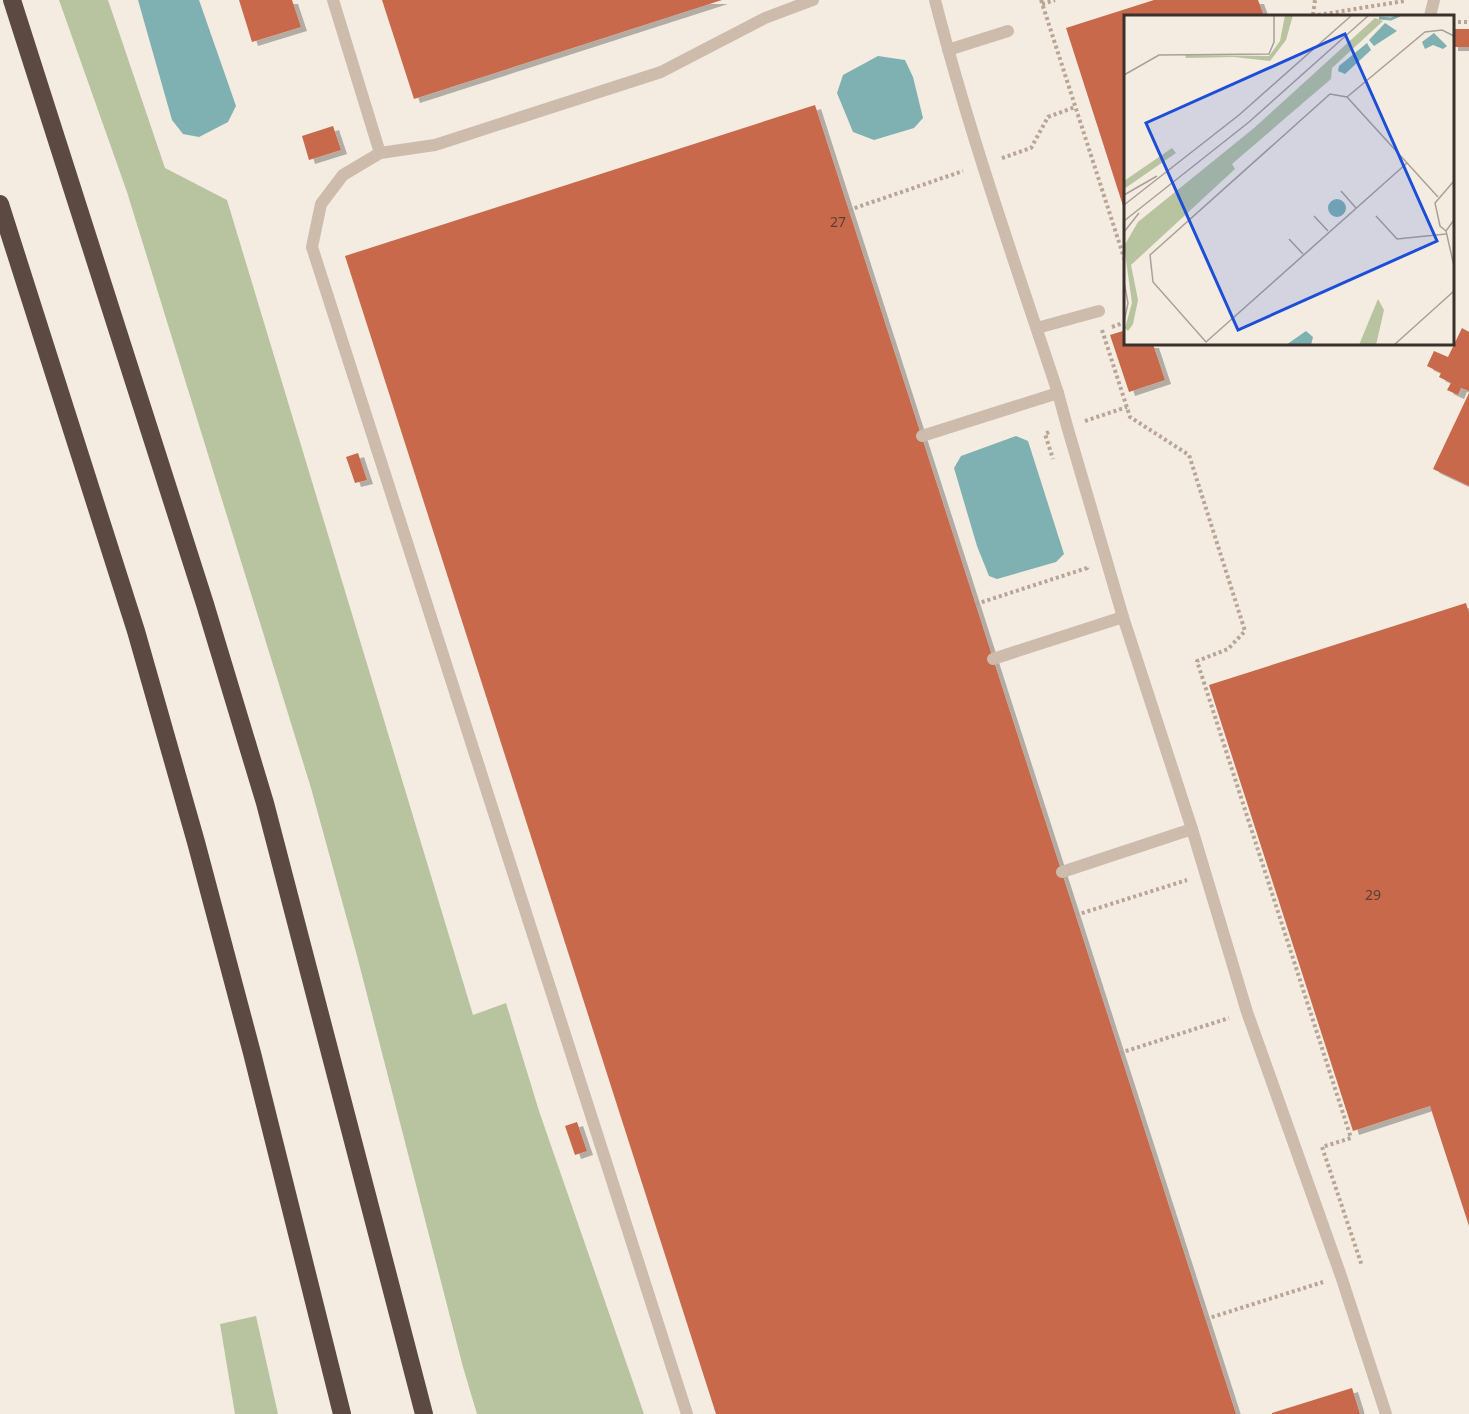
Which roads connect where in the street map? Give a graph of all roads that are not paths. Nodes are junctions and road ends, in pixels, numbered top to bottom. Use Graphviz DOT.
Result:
graph roads {
  1 [pos="12,0"];
  2 [pos="333,0"];
  3 [pos="813,0"];
  4 [pos="935,0"];
  5 [pos="1434,0"];
  6 [pos="1430,15"];
  7 [pos="1008,31"];
  8 [pos="948,50"];
  9 [pos="380,153"];
  10 [pos="0,204"];
  11 [pos="1099,311"];
  12 [pos="1036,328"];
  13 [pos="1058,393"];
  14 [pos="922,436"];
  15 [pos="1123,617"];
  16 [pos="993,659"];
  17 [pos="1192,829"];
  18 [pos="1062,872"];
  19 [pos="342,1414"];
  20 [pos="424,1414"];
  21 [pos="687,1414"];
  22 [pos="1386,1414"];
  1 -- 20 [label="highway"];
  2 -- 9 [label="lane"];
  3 -- 9 [label="lane"];
  4 -- 8 [label="lane"];
  5 -- 6 [label="lane"];
  7 -- 8 [label="lane"];
  8 -- 12 [label="lane"];
  9 -- 21 [label="lane"];
  10 -- 19 [label="highway"];
  11 -- 12 [label="lane"];
  12 -- 13 [label="lane"];
  13 -- 14 [label="lane"];
  13 -- 15 [label="lane"];
  15 -- 16 [label="lane"];
  15 -- 17 [label="lane"];
  17 -- 18 [label="lane"];
  17 -- 22 [label="lane"];
}
